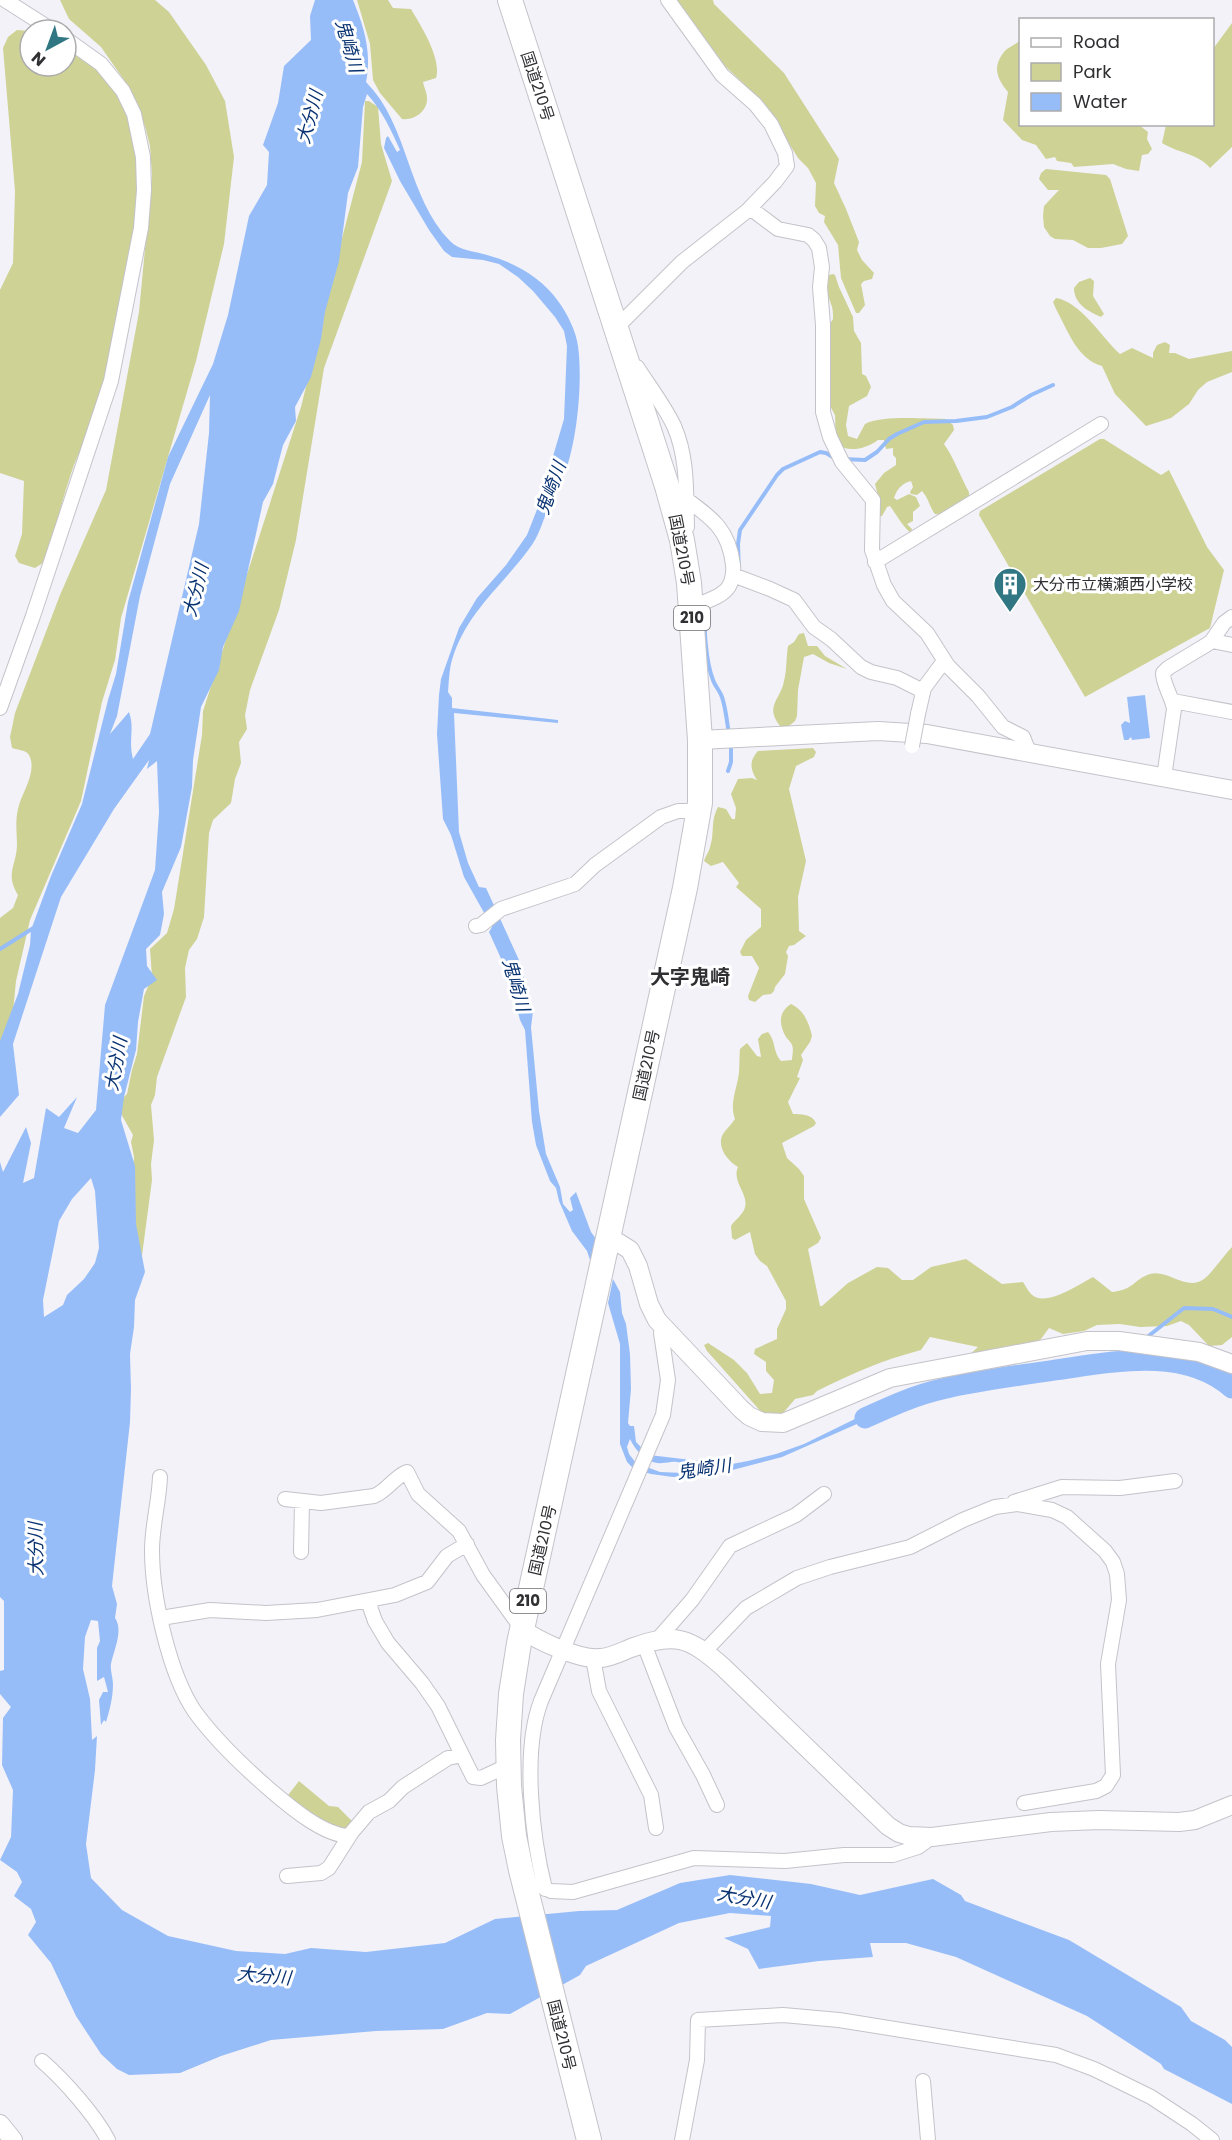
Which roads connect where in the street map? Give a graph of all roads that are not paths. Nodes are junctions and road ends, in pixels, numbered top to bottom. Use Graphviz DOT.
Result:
graph roads {
  1 [pos="5,0"];
  2 [pos="510,0"];
  3 [pos="668,0"];
  4 [pos="33,18"];
  5 [pos="78,47"];
  6 [pos="750,208"];
  7 [pos="618,334"];
  8 [pos="1101,424"];
  9 [pos="686,499"];
  10 [pos="875,562"];
  11 [pos="733,575"];
  12 [pos="690,595"];
  13 [pos="1232,617"];
  14 [pos="1212,641"];
  15 [pos="1232,645"];
  16 [pos="944,661"];
  17 [pos="923,690"];
  18 [pos="1173,701"];
  19 [pos="0,708"];
  20 [pos="1232,712"];
  21 [pos="700,741"];
  22 [pos="912,746"];
  23 [pos="1029,752"];
  24 [pos="1164,777"];
  25 [pos="1232,790"];
  26 [pos="699,811"];
  27 [pos="479,926"];
  28 [pos="606,1246"];
  29 [pos="664,1329"];
  30 [pos="1232,1364"];
  31 [pos="160,1478"];
  32 [pos="1175,1481"];
  33 [pos="824,1494"];
  34 [pos="285,1499"];
  35 [pos="302,1502"];
  36 [pos="1010,1504"];
  37 [pos="467,1544"];
  38 [pos="301,1552"];
  39 [pos="368,1601"];
  40 [pos="161,1618"];
  41 [pos="522,1629"];
  42 [pos="650,1642"];
  43 [pos="564,1650"];
  44 [pos="705,1651"];
  45 [pos="592,1658"];
  46 [pos="462,1755"];
  47 [pos="508,1765"];
  48 [pos="1024,1803"];
  49 [pos="717,1805"];
  50 [pos="1232,1805"];
  51 [pos="656,1828"];
  52 [pos="349,1836"];
  53 [pos="932,1837"];
  54 [pos="287,1876"];
  55 [pos="536,1892"];
  56 [pos="42,2061"];
  57 [pos="922,2081"];
  58 [pos="0,2124"];
  59 [pos="13,2140"];
  60 [pos="108,2140"];
  61 [pos="589,2140"];
  62 [pos="681,2140"];
  63 [pos="928,2140"];
  64 [pos="1212,2140"];
  1 -- 4 [label="street"];
  2 -- 7 [label="highway, 国道210号 / 210"];
  3 -- 6 [label="street"];
  5 -- 19 [label="street"];
  6 -- 7 [label="street"];
  6 -- 10 [label="street"];
  7 -- 9 [label="street"];
  7 -- 12 [label="highway, 国道210号 / 210"];
  8 -- 10 [label="street"];
  9 -- 11 [label="street"];
  9 -- 12 [label="street"];
  10 -- 16 [label="street"];
  11 -- 12 [label="street"];
  11 -- 17 [label="street"];
  12 -- 21 [label="highway, 国道210号 / 210"];
  13 -- 14 [label="street"];
  14 -- 15 [label="street"];
  14 -- 18 [label="street"];
  16 -- 17 [label="street"];
  16 -- 23 [label="street"];
  17 -- 22 [label="street, bridge"];
  18 -- 20 [label="street"];
  18 -- 24 [label="street"];
  21 -- 23 [label="street"];
  21 -- 26 [label="highway, 国道210号 / 210"];
  23 -- 24 [label="street"];
  24 -- 25 [label="street"];
  26 -- 27 [label="street"];
  26 -- 28 [label="highway, 国道210号 / 210"];
  28 -- 29 [label="street"];
  28 -- 41 [label="highway, 国道210号 / 210"];
  29 -- 30 [label="street"];
  29 -- 43 [label="street"];
  31 -- 40 [label="street"];
  32 -- 36 [label="street"];
  33 -- 42 [label="street"];
  34 -- 35 [label="street"];
  35 -- 37 [label="street"];
  35 -- 38 [label="street"];
  36 -- 44 [label="street"];
  36 -- 48 [label="street"];
  37 -- 39 [label="street"];
  37 -- 41 [label="street"];
  39 -- 40 [label="street"];
  39 -- 46 [label="street"];
  40 -- 52 [label="street"];
  41 -- 43 [label="street"];
  41 -- 47 [label="highway, 国道210号 / 210"];
  42 -- 44 [label="street"];
  42 -- 45 [label="street"];
  42 -- 49 [label="street"];
  43 -- 45 [label="street"];
  43 -- 55 [label="street"];
  44 -- 53 [label="street"];
  45 -- 51 [label="street"];
  46 -- 47 [label="street"];
  46 -- 52 [label="street"];
  47 -- 55 [label="highway, 国道210号 / 210"];
  50 -- 53 [label="street"];
  52 -- 54 [label="street"];
  53 -- 55 [label="street"];
  55 -- 61 [label="highway, 国道210号 / 210"];
  56 -- 60 [label="street"];
  57 -- 63 [label="street"];
  58 -- 59 [label="street"];
  62 -- 64 [label="street"];
}
